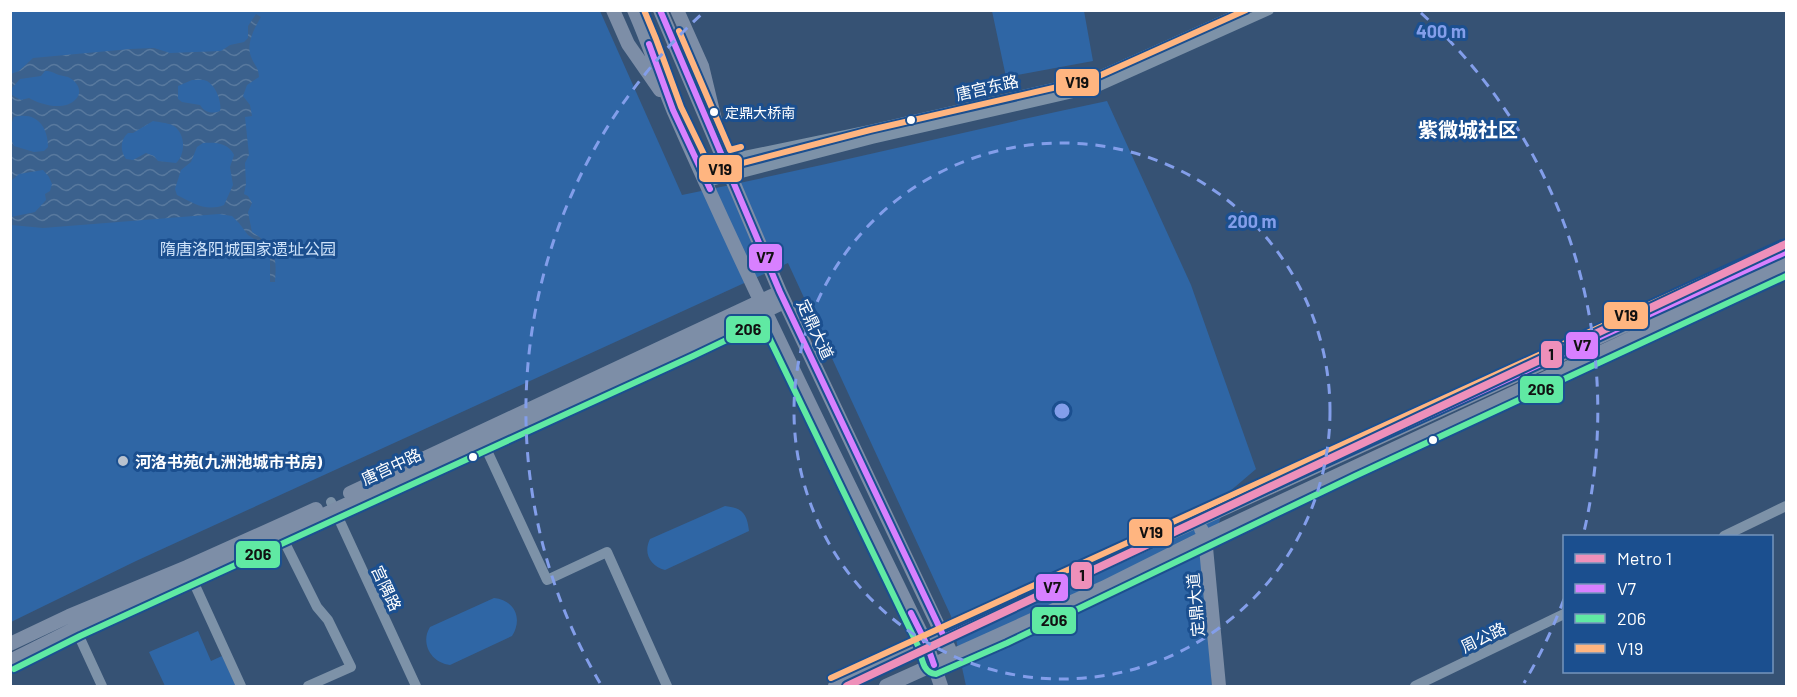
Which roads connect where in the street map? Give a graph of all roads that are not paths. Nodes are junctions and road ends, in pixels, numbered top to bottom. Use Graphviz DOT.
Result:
graph roads {
  1 [pos="613,10"];
  2 [pos="634,10"];
  3 [pos="660,10"];
  4 [pos="1246,10"];
  5 [pos="1269,10"];
  6 [pos="680,17"];
  7 [pos="670,32"];
  8 [pos="648,42"];
  9 [pos="634,53"];
  10 [pos="673,110"];
  11 [pos="725,160"];
  12 [pos="731,175"];
  13 [pos="706,182"];
  14 [pos="1786,252"];
  15 [pos="1786,266"];
  16 [pos="782,297"];
  17 [pos="763,306"];
  18 [pos="483,442"];
  19 [pos="332,506"];
  20 [pos="1786,506"];
  21 [pos="1198,522"];
  22 [pos="279,530"];
  23 [pos="1728,535"];
  24 [pos="1205,537"];
  25 [pos="189,571"];
  26 [pos="1563,614"];
  27 [pos="73,622"];
  28 [pos="944,637"];
  29 [pos="10,644"];
  30 [pos="927,645"];
  31 [pos="953,657"];
  32 [pos="10,661"];
  33 [pos="934,665"];
  34 [pos="102,687"];
  35 [pos="241,687"];
  36 [pos="308,687"];
  37 [pos="416,687"];
  38 [pos="667,687"];
  39 [pos="835,687"];
  40 [pos="886,687"];
  41 [pos="940,687"];
  42 [pos="1219,687"];
  43 [pos="1414,687"];
  1 -- 9 [label="main road"];
  2 -- 8 [label="main road"];
  3 -- 7 [label="main road, 定鼎大道"];
  4 -- 11 [label="street, 唐宫东路"];
  5 -- 12 [label="street, 唐宫东路"];
  6 -- 7 [label="main road"];
  6 -- 11 [label="main road"];
  7 -- 11 [label="main road, 定鼎大道"];
  8 -- 9 [label="main road"];
  8 -- 10 [label="main road"];
  9 -- 10 [label="main road"];
  10 -- 13 [label="main road"];
  11 -- 12 [label="main road, 定鼎大道"];
  12 -- 13 [label="street, 唐宫东路"];
  12 -- 16 [label="main road, 定鼎大道"];
  13 -- 17 [label="main road"];
  14 -- 21 [label="main road"];
  15 -- 24 [label="main road"];
  16 -- 17 [label="main road, 唐宫中路"];
  16 -- 28 [label="main road, 定鼎大道"];
  17 -- 18 [label="main road, 唐宫中路"];
  17 -- 19 [label="main road, 唐宫中路"];
  17 -- 30 [label="main road"];
  18 -- 19 [label="main road, 唐宫中路"];
  18 -- 38 [label="street"];
  19 -- 22 [label="main road, 唐宫中路"];
  19 -- 37 [label="street, 宫隅路"];
  20 -- 23 [label="street"];
  21 -- 24 [label="main road, 定鼎大道"];
  21 -- 28 [label="main road"];
  22 -- 25 [label="main road, 唐宫中路"];
  22 -- 36 [label="street"];
  24 -- 31 [label="main road"];
  24 -- 42 [label="main road, 定鼎大道"];
  25 -- 27 [label="main road, 唐宫中路"];
  25 -- 35 [label="street"];
  26 -- 43 [label="street, 周公路"];
  27 -- 29 [label="main road, 唐宫中路"];
  27 -- 32 [label="main road, 唐宫中路"];
  27 -- 34 [label="street"];
  28 -- 30 [label="main road"];
  28 -- 31 [label="main road, 定鼎大道"];
  30 -- 33 [label="main road"];
  30 -- 39 [label="main road"];
  31 -- 33 [label="main road"];
  33 -- 40 [label="main road"];
  33 -- 41 [label="main road"];
}
